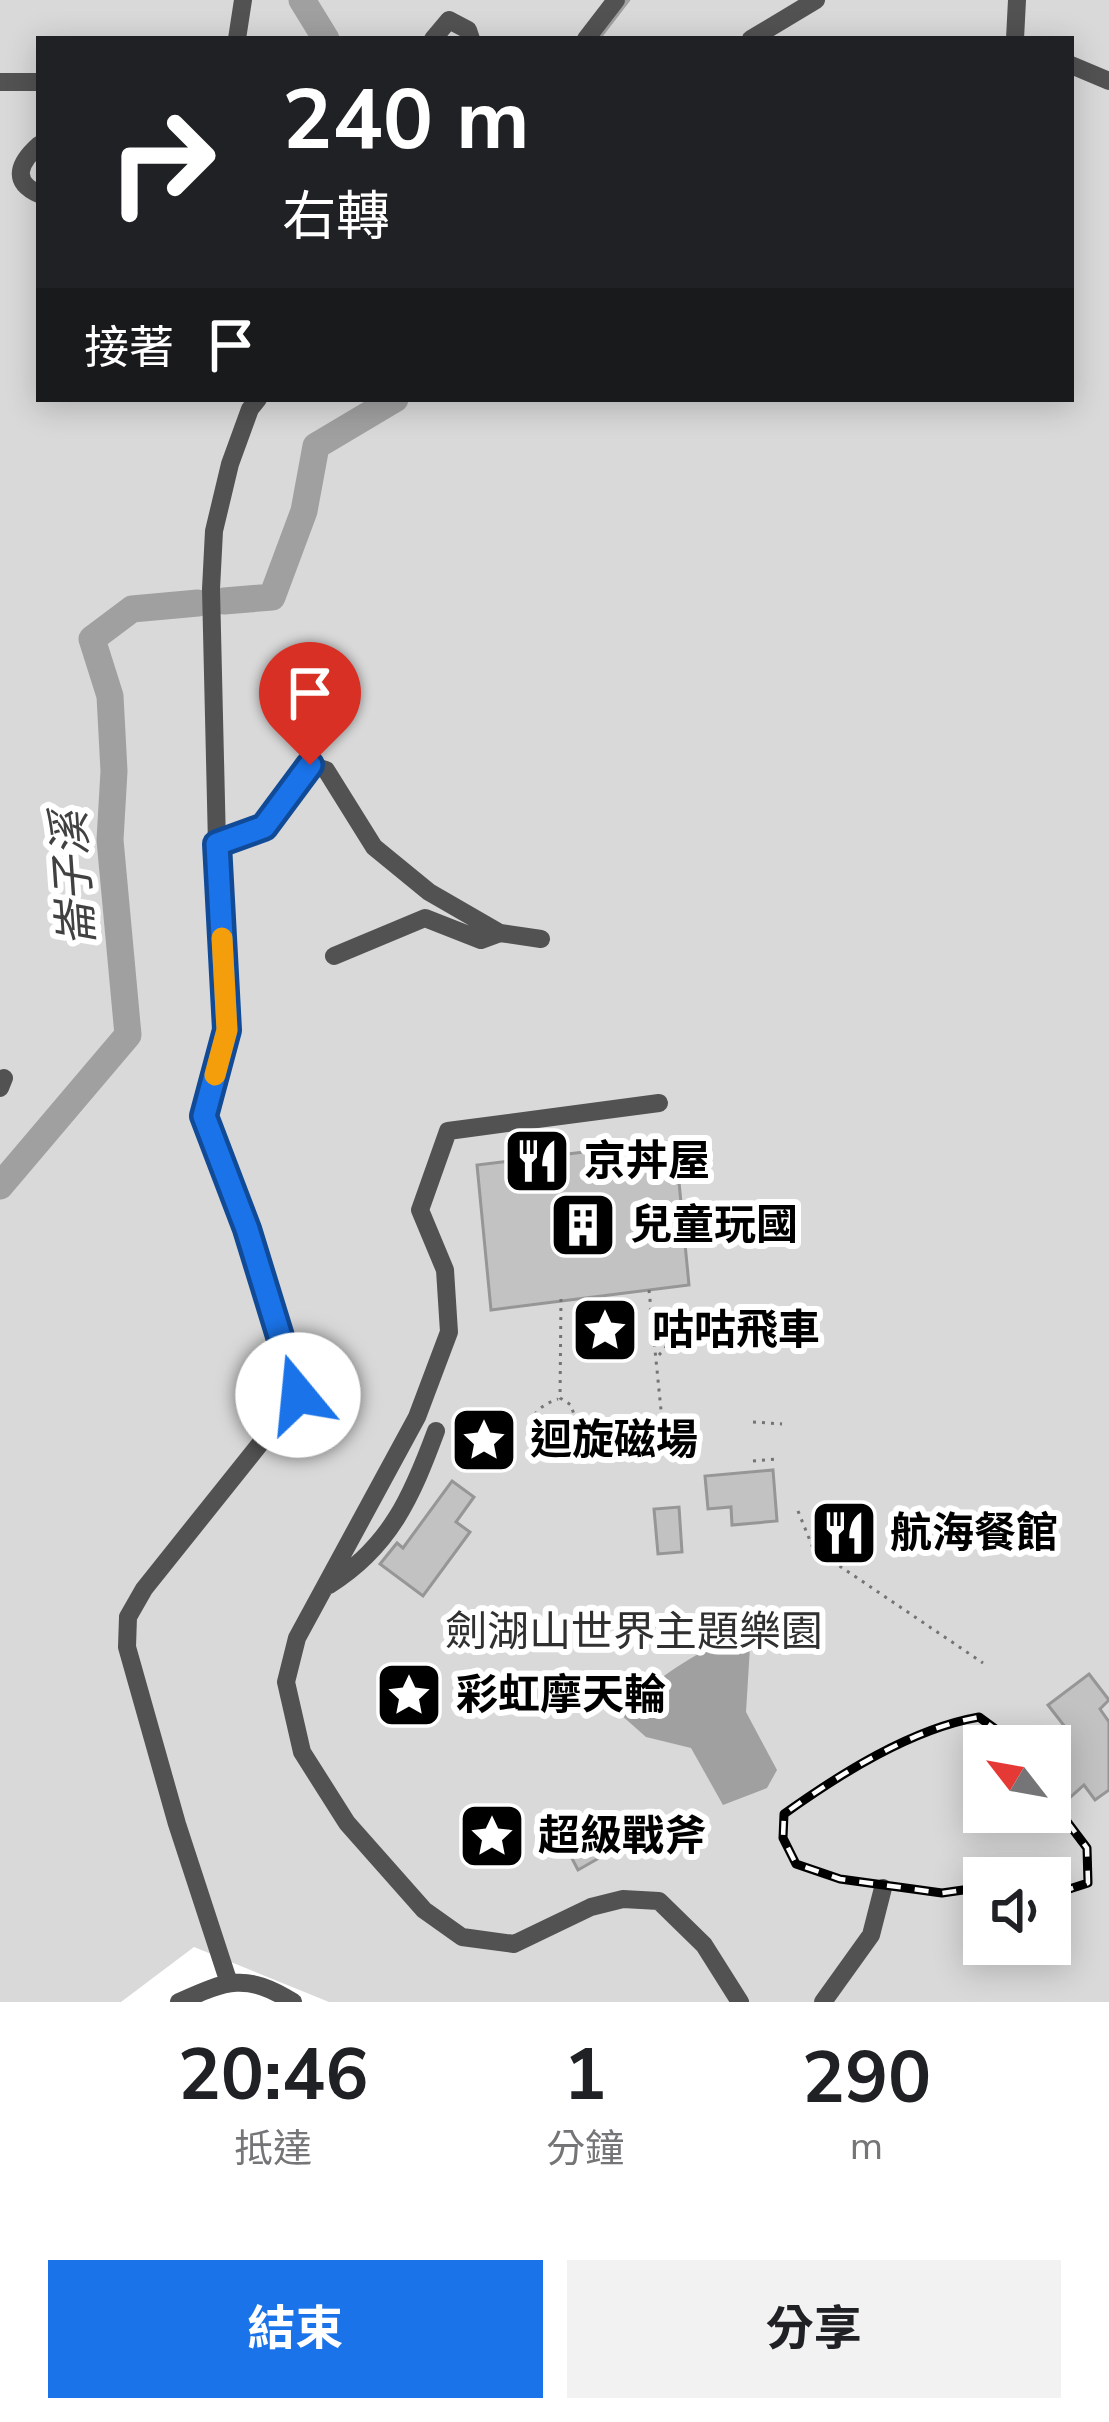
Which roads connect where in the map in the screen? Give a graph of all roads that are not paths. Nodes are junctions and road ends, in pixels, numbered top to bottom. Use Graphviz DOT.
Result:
graph roads {
  1 [pos="243,0"];
  2 [pos="616,0"];
  3 [pos="816,0"];
  4 [pos="1017,0"];
  5 [pos="793,8"];
  6 [pos="237,36"];
  7 [pos="436,36"];
  8 [pos="470,36"];
  9 [pos="588,36"];
  10 [pos="755,36"];
  11 [pos="1015,36"];
  12 [pos="1074,66"];
  13 [pos="1109,81"];
  14 [pos="0,82"];
  15 [pos="36,82"];
  16 [pos="36,148"];
  17 [pos="36,193"];
  18 [pos="256,402"];
  19 [pos="217,844"];
  20 [pos="500,933"];
  21 [pos="542,939"];
  22 [pos="334,956"];
  23 [pos="659,1103"];
  24 [pos="436,1431"];
  25 [pos="325,1587"];
  26 [pos="884,1888"];
  27 [pos="228,1980"];
  28 [pos="179,2002"];
  29 [pos="293,2002"];
  30 [pos="740,2002"];
  31 [pos="824,2002"];
  1 -- 6 [label="street"];
  2 -- 9 [label="street"];
  3 -- 5 [label="street"];
  4 -- 11 [label="street"];
  5 -- 10 [label="street"];
  7 -- 8 [label="street"];
  12 -- 13 [label="street"];
  14 -- 15 [label="street"];
  16 -- 17 [label="street"];
  18 -- 19 [label="street"];
  19 -- 20 [label="street"];
  19 -- 27 [label="street"];
  20 -- 21 [label="street"];
  20 -- 22 [label="street"];
  23 -- 25 [label="street"];
  24 -- 25 [label="street"];
  25 -- 30 [label="street"];
  26 -- 31 [label="street"];
  27 -- 28 [label="street"];
  27 -- 29 [label="street"];
}
